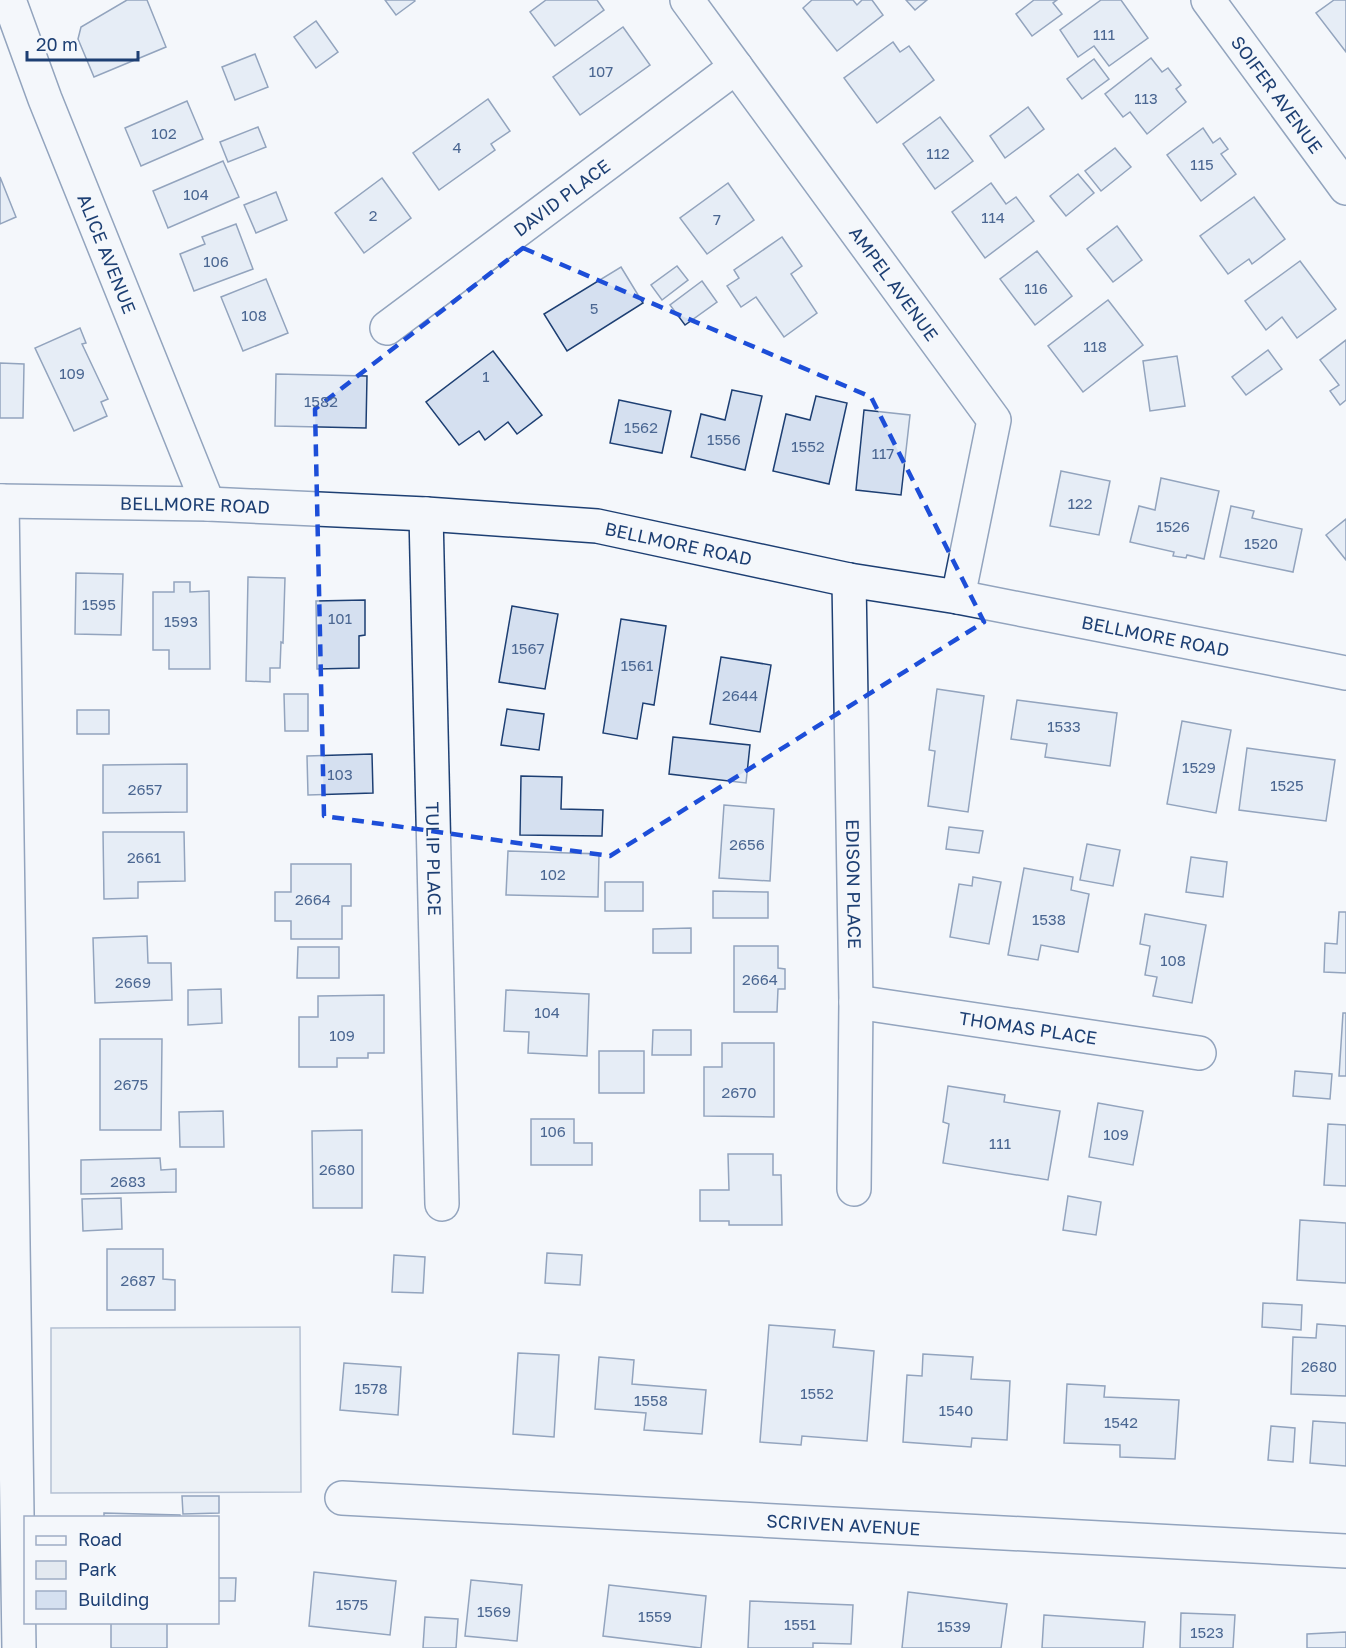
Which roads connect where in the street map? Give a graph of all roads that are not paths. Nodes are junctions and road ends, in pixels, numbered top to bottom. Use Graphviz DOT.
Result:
graph roads {
  1 [pos="9,0"];
  2 [pos="687,0"];
  3 [pos="1208,0"];
  4 [pos="736,67"];
  5 [pos="1346,188"];
  6 [pos="387,328"];
  7 [pos="1,501"];
  8 [pos="208,504"];
  9 [pos="426,514"];
  10 [pos="849,580"];
  11 [pos="958,597"];
  12 [pos="1346,673"];
  13 [pos="856,1002"];
  14 [pos="1199,1053"];
  15 [pos="854,1189"];
  16 [pos="442,1204"];
  17 [pos="7,1346"];
  18 [pos="342,1498"];
  19 [pos="1346,1551"];
  20 [pos="19,1648"];
  1 -- 8 [label="street, ALICE AVENUE"];
  2 -- 4 [label="street, AMPEL AVENUE"];
  3 -- 5 [label="street, SOIFER AVENUE"];
  4 -- 6 [label="street, DAVID PLACE"];
  4 -- 11 [label="street, AMPEL AVENUE"];
  7 -- 8 [label="street, BELLMORE ROAD"];
  7 -- 17 [label="street"];
  8 -- 9 [label="street, BELLMORE ROAD"];
  9 -- 10 [label="street, BELLMORE ROAD"];
  9 -- 16 [label="street, TULIP PLACE"];
  10 -- 11 [label="street, BELLMORE ROAD"];
  10 -- 13 [label="street, EDISON PLACE"];
  11 -- 12 [label="street, BELLMORE ROAD"];
  13 -- 14 [label="street, THOMAS PLACE"];
  13 -- 15 [label="street, EDISON PLACE"];
  17 -- 20 [label="street"];
  18 -- 19 [label="street, SCRIVEN AVENUE"];
}
